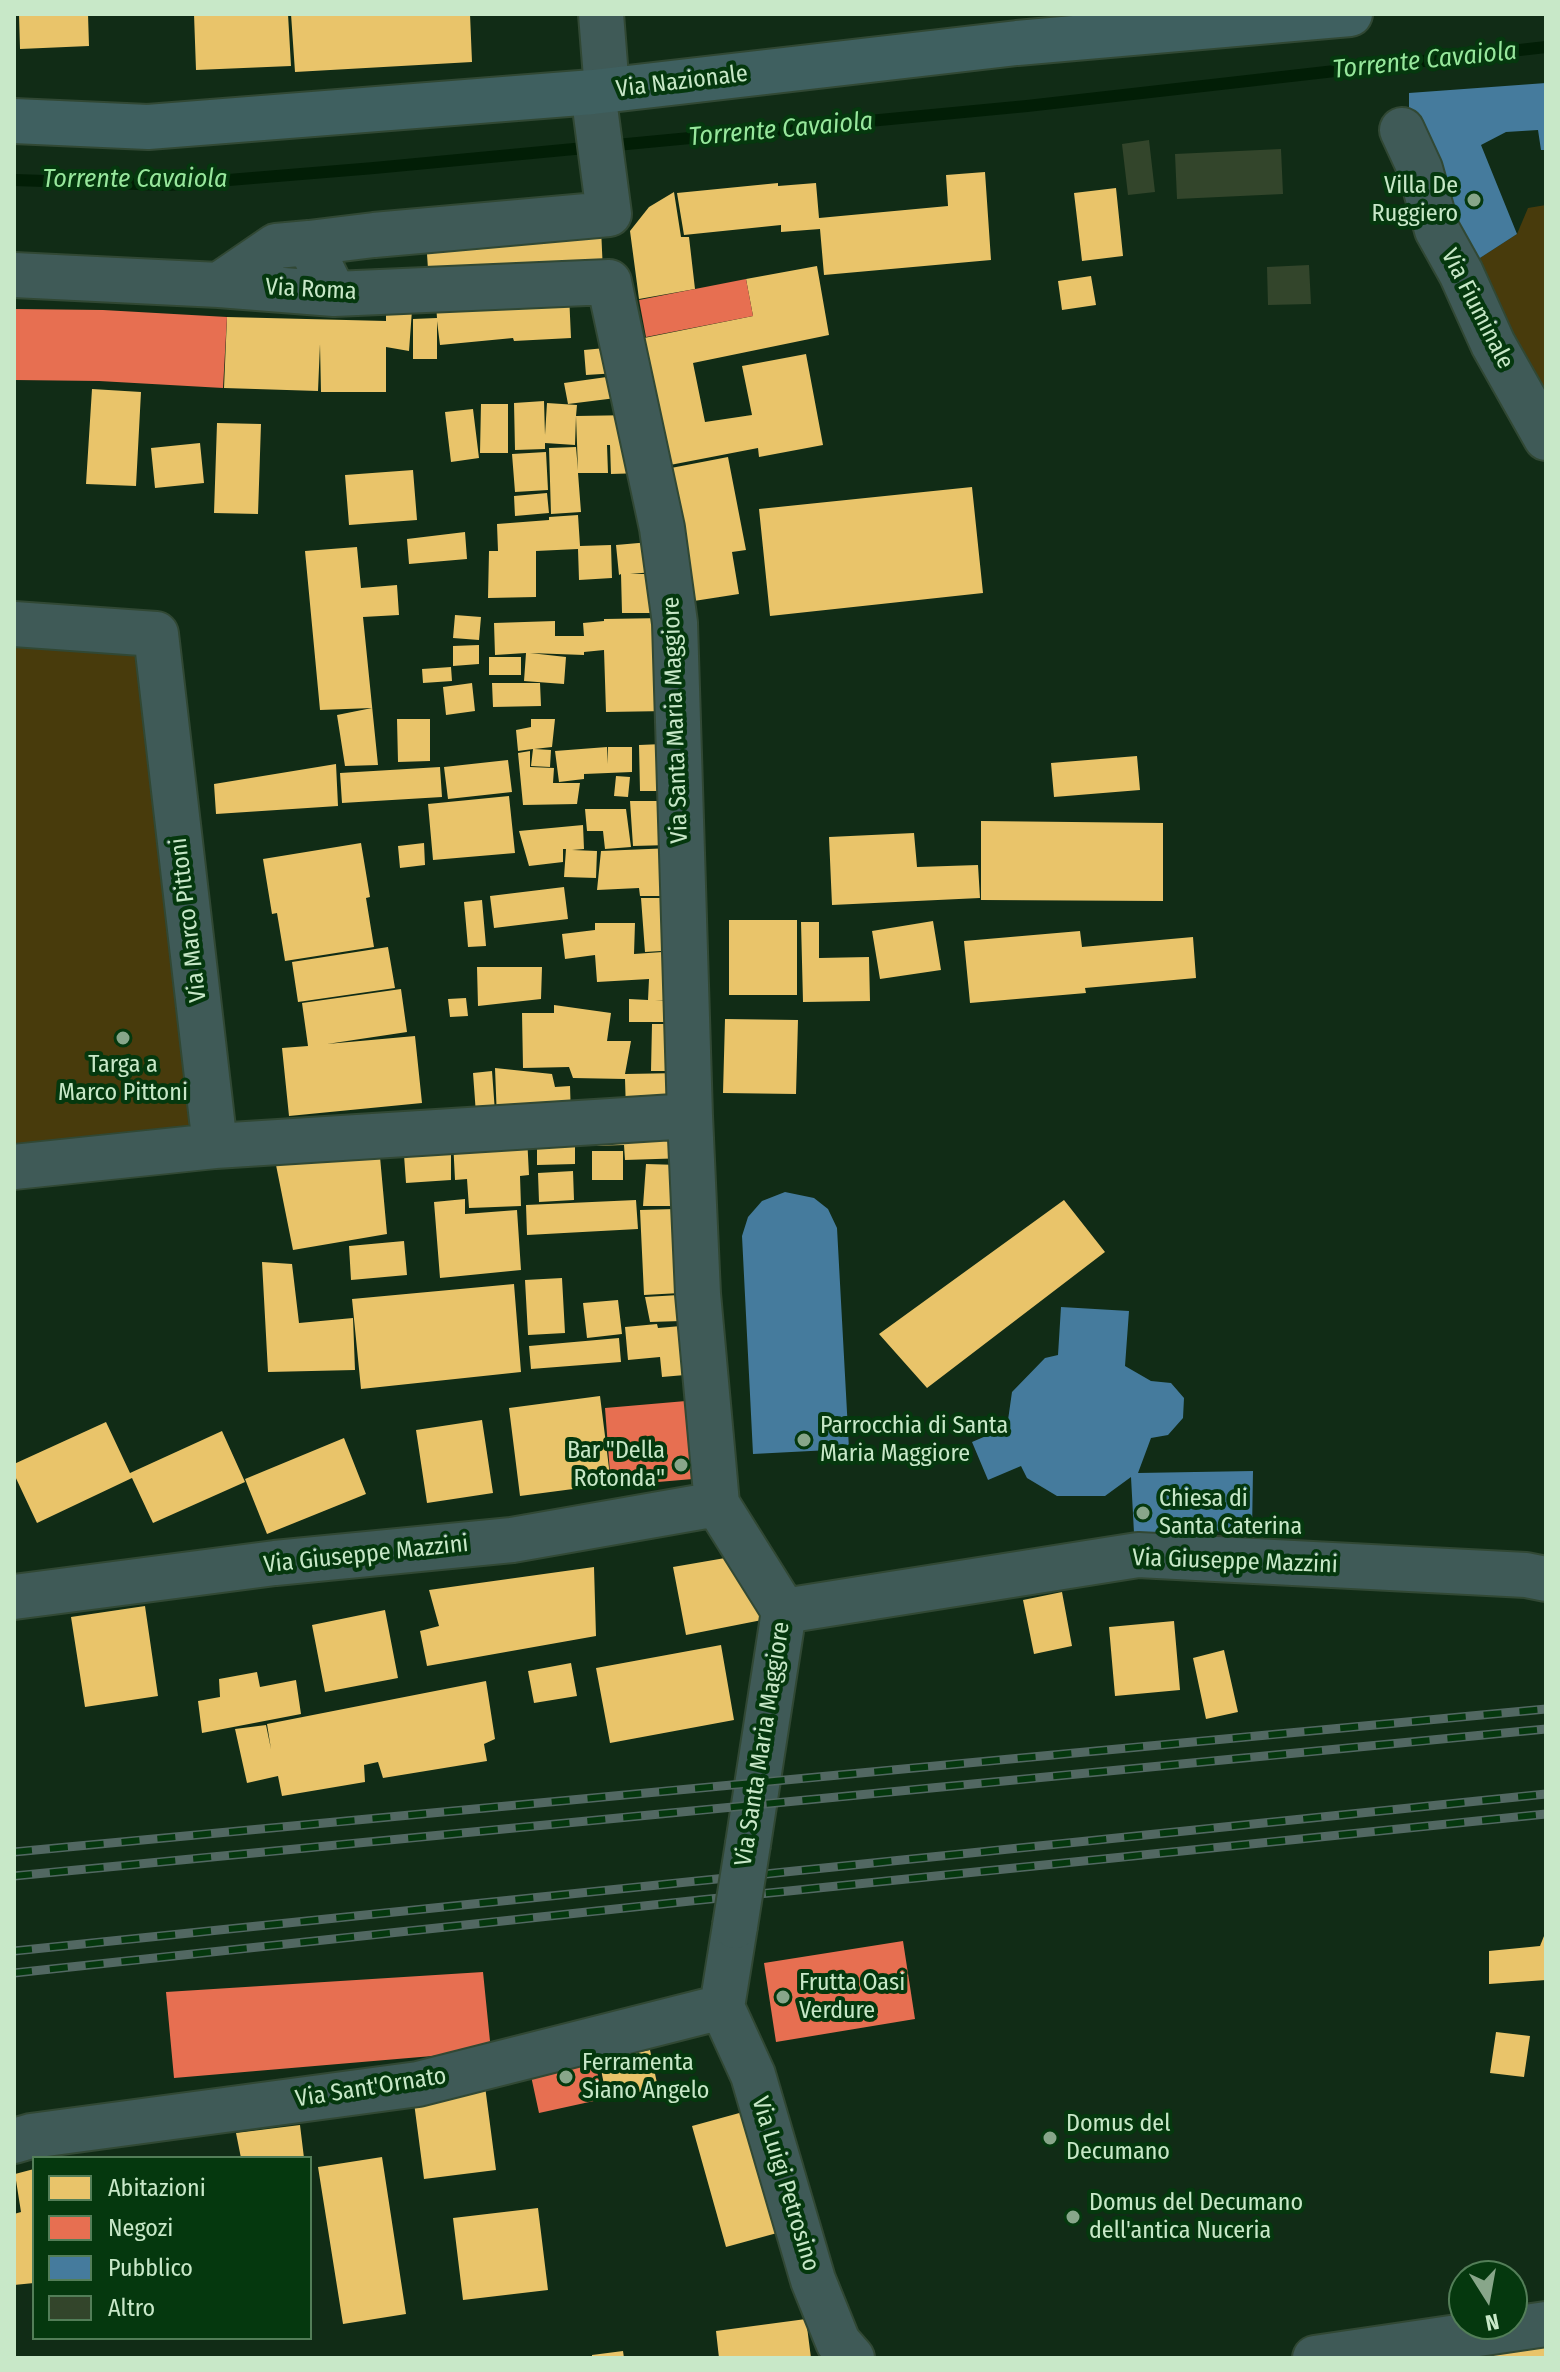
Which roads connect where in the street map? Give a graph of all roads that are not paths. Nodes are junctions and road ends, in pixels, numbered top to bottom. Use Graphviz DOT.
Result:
graph roads {
  1 [pos="601,14"];
  2 [pos="1350,14"];
  3 [pos="599,99"];
  4 [pos="14,121"];
  5 [pos="1402,130"];
  6 [pos="309,243"];
  7 [pos="14,275"];
  8 [pos="609,282"];
  9 [pos="219,285"];
  10 [pos="334,294"];
  11 [pos="1546,438"];
  12 [pos="14,624"];
  13 [pos="690,1116"];
  14 [pos="215,1146"];
  15 [pos="14,1167"];
  16 [pos="717,1504"];
  17 [pos="1546,1579"];
  18 [pos="14,1597"];
  19 [pos="784,1611"];
  20 [pos="722,2007"];
  21 [pos="14,2141"];
  22 [pos="1546,2324"];
  23 [pos="852,2358"];
  24 [pos="1315,2358"];
  1 -- 3 [label="street"];
  2 -- 3 [label="main road, Via Nazionale"];
  3 -- 4 [label="main road, Via Nazionale"];
  3 -- 6 [label="street"];
  5 -- 11 [label="street, Via Fiuminale"];
  6 -- 9 [label="street"];
  6 -- 10 [label="street"];
  7 -- 9 [label="street, Via Roma"];
  8 -- 10 [label="street, Via Roma"];
  8 -- 13 [label="street, Via Santa Maria Maggiore"];
  9 -- 10 [label="street, Via Roma"];
  12 -- 14 [label="street, Via Marco Pittoni"];
  13 -- 14 [label="street"];
  13 -- 16 [label="street, Via Santa Maria Maggiore"];
  14 -- 15 [label="street"];
  16 -- 18 [label="street, Via Giuseppe Mazzini"];
  16 -- 19 [label="street, Via Santa Maria Maggiore"];
  17 -- 19 [label="street, Via Giuseppe Mazzini"];
  19 -- 20 [label="street, Via Santa Maria Maggiore, bridge"];
  20 -- 21 [label="street, Via Sant'Ornato"];
  20 -- 23 [label="street, Via Luigi Petrosino"];
  22 -- 24 [label="street"];
}
